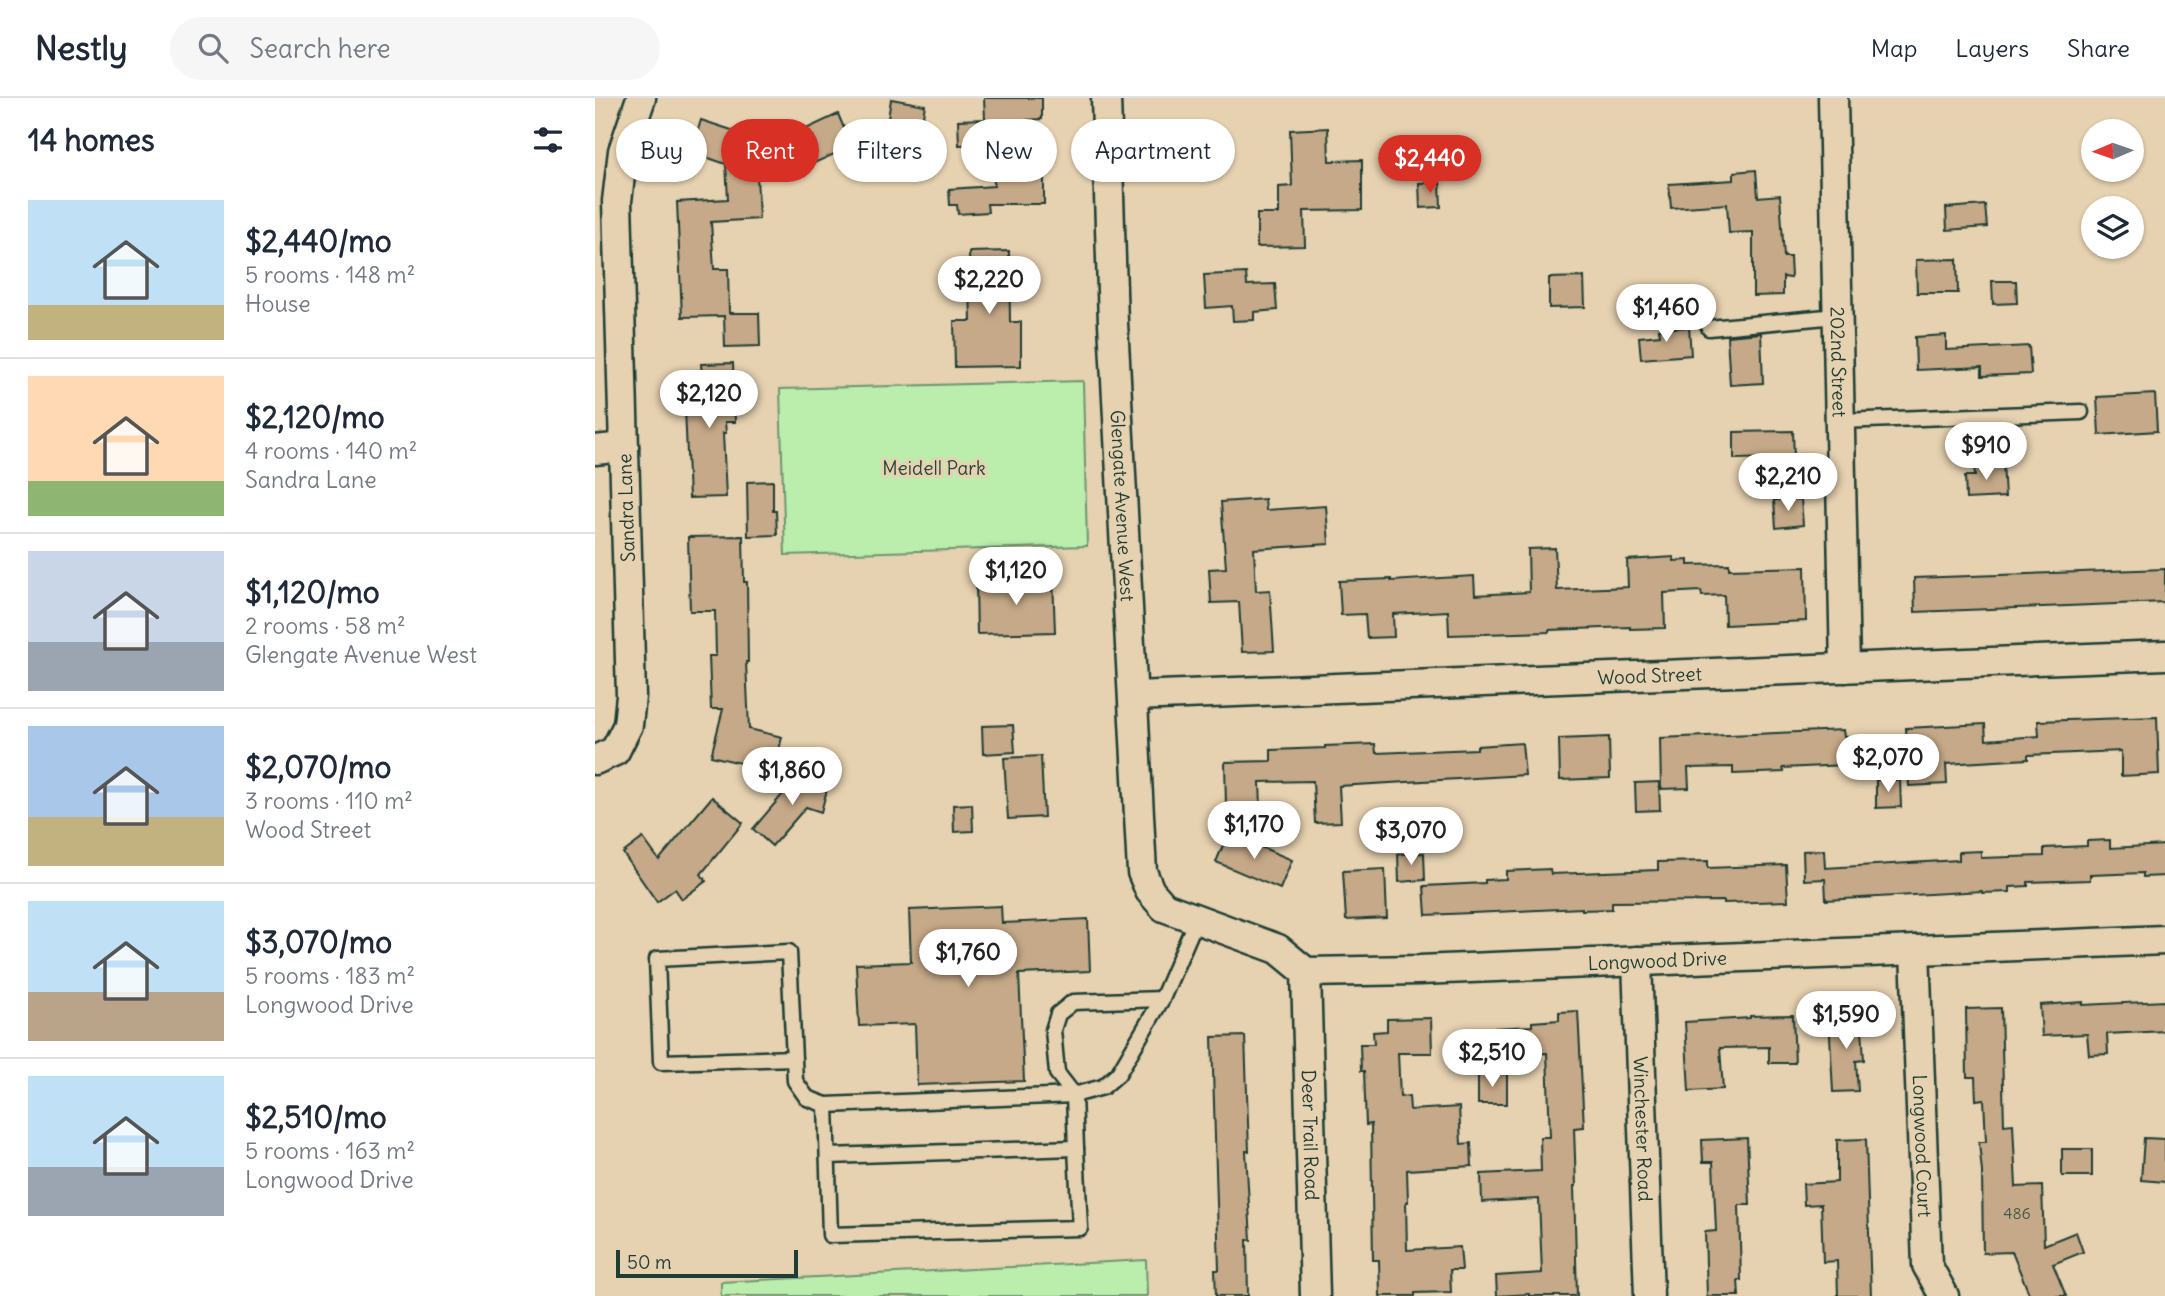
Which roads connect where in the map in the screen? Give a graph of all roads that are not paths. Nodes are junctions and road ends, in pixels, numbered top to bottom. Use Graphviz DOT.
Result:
graph roads {
  1 [pos="641,98"];
  2 [pos="1106,98"];
  3 [pos="1833,98"];
  4 [pos="1837,316"];
  5 [pos="1709,328"];
  6 [pos="2081,412"];
  7 [pos="1840,421"];
  8 [pos="624,447"];
  9 [pos="595,450"];
  10 [pos="2165,655"];
  11 [pos="1845,668"];
  12 [pos="1134,696"];
  13 [pos="605,755"];
  14 [pos="1197,918"];
  15 [pos="2165,940"];
  16 [pos="1915,950"];
  17 [pos="1637,961"];
  18 [pos="1305,972"];
  19 [pos="1162,999"];
  20 [pos="794,1058"];
  21 [pos="1074,1095"];
  22 [pos="826,1105"];
  23 [pos="1076,1148"];
  24 [pos="828,1156"];
  25 [pos="1315,1296"];
  26 [pos="1649,1296"];
  27 [pos="1944,1296"];
  1 -- 8 [label="street, Sandra Lane"];
  2 -- 12 [label="street, Glengate Avenue West"];
  3 -- 4 [label="street, 202nd Street"];
  4 -- 5 [label="lane"];
  4 -- 7 [label="street, 202nd Street"];
  6 -- 7 [label="lane"];
  7 -- 11 [label="street, 202nd Street"];
  8 -- 9 [label="street"];
  8 -- 13 [label="street, Sandra Lane"];
  10 -- 11 [label="street, Wood Street"];
  11 -- 12 [label="street, Wood Street"];
  12 -- 14 [label="street, Glengate Avenue West"];
  14 -- 18 [label="street"];
  14 -- 19 [label="lane"];
  15 -- 16 [label="street, Longwood Drive"];
  16 -- 17 [label="street, Longwood Drive"];
  16 -- 27 [label="street, Longwood Court"];
  17 -- 18 [label="street, Longwood Drive"];
  17 -- 26 [label="street, Winchester Road"];
  18 -- 25 [label="street, Deer Trail Road"];
  19 -- 21 [label="lane"];
  19 -- 21 [label="lane"];
  20 -- 20 [label="lane"];
  20 -- 22 [label="lane"];
  21 -- 22 [label="lane"];
  21 -- 23 [label="lane"];
  22 -- 24 [label="lane"];
  23 -- 24 [label="lane"];
  23 -- 24 [label="lane"];
}
